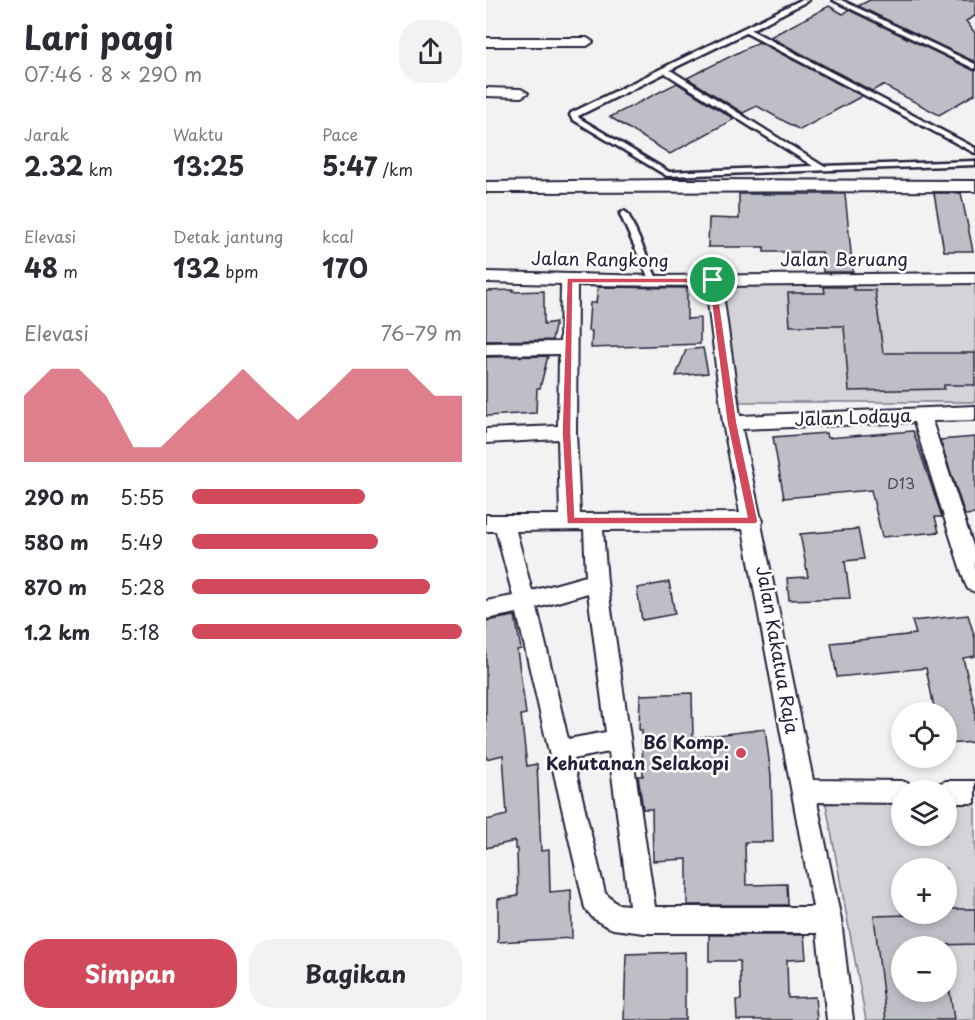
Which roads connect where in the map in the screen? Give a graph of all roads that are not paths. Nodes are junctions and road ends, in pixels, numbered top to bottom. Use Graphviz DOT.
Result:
graph roads {
  1 [pos="806,0"];
  2 [pos="837,0"];
  3 [pos="746,30"];
  4 [pos="486,42"];
  5 [pos="587,42"];
  6 [pos="975,67"];
  7 [pos="665,70"];
  8 [pos="486,92"];
  9 [pos="521,93"];
  10 [pos="975,151"];
  11 [pos="975,163"];
  12 [pos="823,169"];
  13 [pos="975,186"];
  14 [pos="486,187"];
  15 [pos="624,214"];
  16 [pos="486,277"];
  17 [pos="975,279"];
  18 [pos="569,280"];
  19 [pos="713,280"];
  20 [pos="654,281"];
  21 [pos="486,348"];
  22 [pos="568,348"];
  23 [pos="975,413"];
  24 [pos="921,415"];
  25 [pos="732,423"];
  26 [pos="567,432"];
  27 [pos="486,436"];
  28 [pos="570,521"];
  29 [pos="593,521"];
  30 [pos="753,521"];
  31 [pos="495,523"];
  32 [pos="597,582"];
  33 [pos="975,583"];
  34 [pos="525,602"];
  35 [pos="486,610"];
  36 [pos="618,740"];
  37 [pos="560,751"];
  38 [pos="803,791"];
  39 [pos="891,792"];
  40 [pos="957,792"];
  41 [pos="975,792"];
  42 [pos="644,920"];
  43 [pos="828,920"];
  44 [pos="840,1020"];
  1 -- 3 [label="lane"];
  2 -- 6 [label="lane"];
  3 -- 7 [label="lane"];
  3 -- 10 [label="lane"];
  4 -- 5 [label="street"];
  7 -- 12 [label="lane"];
  7 -- 12 [label="lane"];
  8 -- 9 [label="street"];
  11 -- 12 [label="lane"];
  13 -- 14 [label="street"];
  15 -- 20 [label="lane"];
  16 -- 18 [label="street, Jalan Rangkong"];
  17 -- 19 [label="street, Jalan Beruang"];
  18 -- 20 [label="street, Jalan Rangkong"];
  18 -- 22 [label="street"];
  19 -- 20 [label="street, Jalan Rangkong"];
  19 -- 25 [label="street, Jalan Kakatua Raja"];
  21 -- 22 [label="street"];
  22 -- 26 [label="street"];
  23 -- 24 [label="street, Jalan Lodaya"];
  24 -- 25 [label="street, Jalan Lodaya"];
  24 -- 33 [label="street"];
  25 -- 30 [label="street, Jalan Kakatua Raja"];
  26 -- 27 [label="street"];
  26 -- 28 [label="street"];
  28 -- 29 [label="street"];
  28 -- 31 [label="street"];
  29 -- 30 [label="street"];
  29 -- 32 [label="street"];
  30 -- 38 [label="street, Jalan Kakatua Raja"];
  31 -- 34 [label="street"];
  32 -- 34 [label="street"];
  32 -- 36 [label="street"];
  34 -- 35 [label="street"];
  34 -- 37 [label="street"];
  36 -- 37 [label="street"];
  36 -- 42 [label="street"];
  37 -- 42 [label="street"];
  38 -- 39 [label="street"];
  38 -- 43 [label="street, Jalan Kakatua Raja"];
  40 -- 41 [label="street"];
  42 -- 43 [label="street"];
  43 -- 44 [label="street, Jalan Kakatua Raja"];
}
